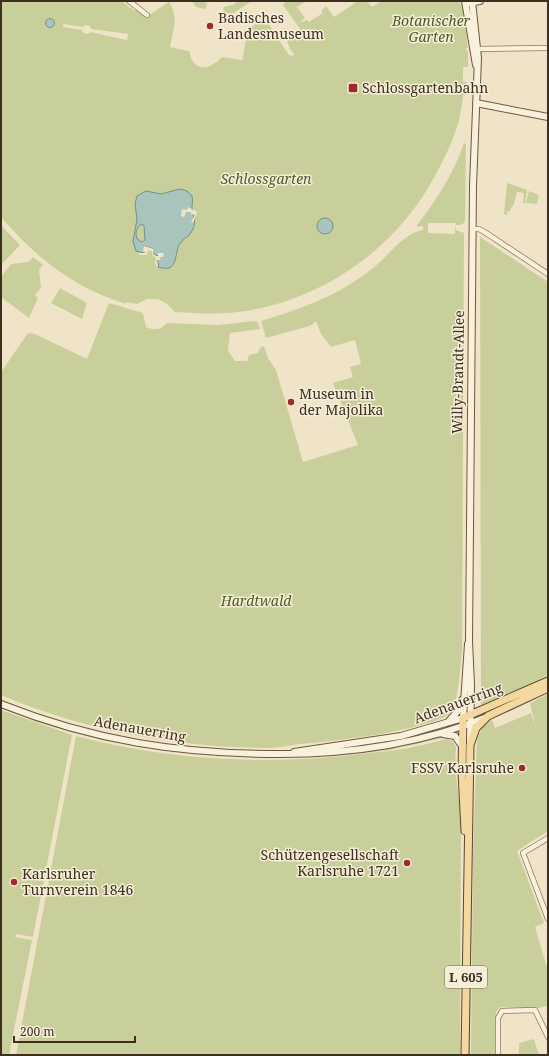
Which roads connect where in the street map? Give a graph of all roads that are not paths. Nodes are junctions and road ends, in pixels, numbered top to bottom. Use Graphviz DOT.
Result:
graph roads {
  1 [pos="129,1"];
  2 [pos="480,1"];
  3 [pos="469,2"];
  4 [pos="147,14"];
  5 [pos="548,48"];
  6 [pos="477,49"];
  7 [pos="477,68"];
  8 [pos="476,103"];
  9 [pos="548,117"];
  10 [pos="472,229"];
  11 [pos="548,274"];
  12 [pos="469,641"];
  13 [pos="548,680"];
  14 [pos="548,688"];
  15 [pos="465,693"];
  16 [pos="1,704"];
  17 [pos="467,716"];
  18 [pos="488,716"];
  19 [pos="471,723"];
  20 [pos="447,724"];
  21 [pos="463,726"];
  22 [pos="437,734"];
  23 [pos="470,745"];
  24 [pos="462,746"];
  25 [pos="279,754"];
  26 [pos="548,838"];
  27 [pos="467,843"];
  28 [pos="548,919"];
  29 [pos="548,1037"];
  30 [pos="465,1055"];
  31 [pos="498,1055"];
  1 -- 4 [label="street"];
  2 -- 3 [label="main road"];
  3 -- 6 [label="main road, Willy-Brandt-Allee"];
  3 -- 7 [label="main road"];
  5 -- 6 [label="street"];
  6 -- 7 [label="main road, Willy-Brandt-Allee"];
  7 -- 8 [label="main road, Willy-Brandt-Allee"];
  8 -- 9 [label="main road"];
  8 -- 10 [label="main road, Willy-Brandt-Allee"];
  10 -- 11 [label="street"];
  10 -- 12 [label="main road, Willy-Brandt-Allee"];
  12 -- 15 [label="main road, Willy-Brandt-Allee"];
  12 -- 17 [label="main road, Willy-Brandt-Allee"];
  13 -- 17 [label="main road, Adenauerring"];
  14 -- 18 [label="main road, Adenauerring"];
  15 -- 17 [label="main road, Willy-Brandt-Allee"];
  15 -- 20 [label="main road"];
  16 -- 25 [label="main road, Adenauerring"];
  17 -- 19 [label="main road, Willy-Brandt-Allee"];
  17 -- 20 [label="main road, Adenauerring"];
  17 -- 21 [label="main road, Willy-Brandt-Allee / L 605"];
  18 -- 19 [label="main road, Adenauerring"];
  18 -- 23 [label="main road"];
  19 -- 21 [label="main road, Adenauerring"];
  19 -- 23 [label="main road, Willy-Brandt-Allee / L 605"];
  20 -- 25 [label="main road, Adenauerring"];
  21 -- 22 [label="main road, Adenauerring"];
  21 -- 24 [label="main road, Willy-Brandt-Allee / L 605"];
  22 -- 24 [label="main road"];
  22 -- 25 [label="main road, Adenauerring"];
  23 -- 27 [label="main road, Willy-Brandt-Allee / L 605"];
  24 -- 27 [label="main road, Willy-Brandt-Allee / L 605"];
  26 -- 28 [label="street"];
  27 -- 30 [label="main road, Willy-Brandt-Allee / L 605"];
  29 -- 31 [label="street"];
}
